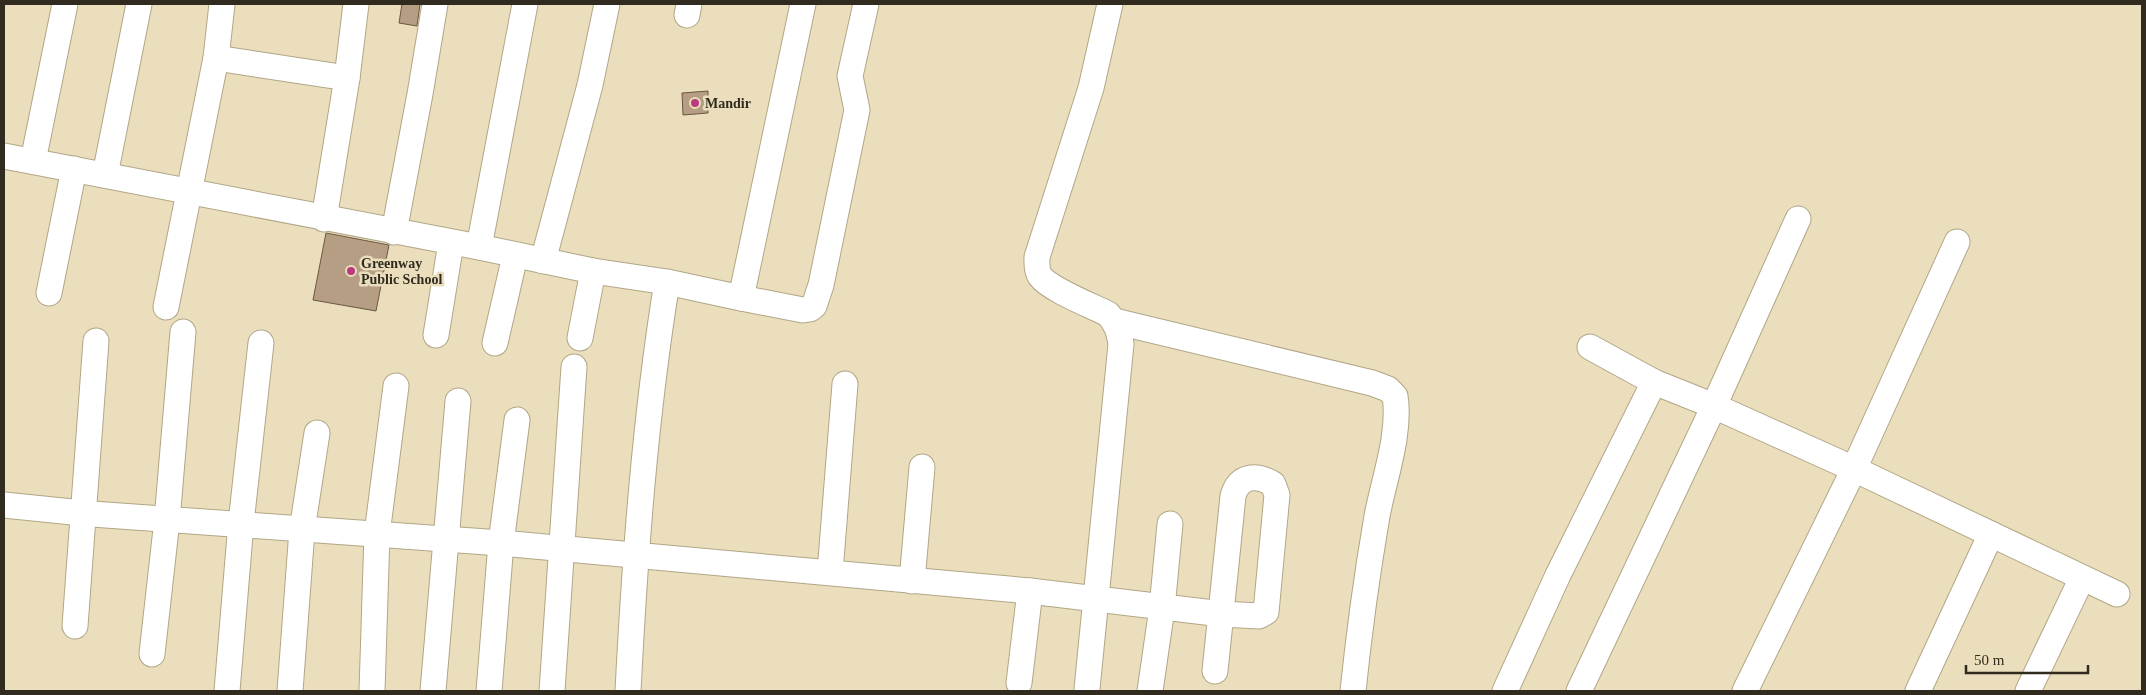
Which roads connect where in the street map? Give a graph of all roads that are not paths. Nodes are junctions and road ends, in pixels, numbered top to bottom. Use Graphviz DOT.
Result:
graph roads {
  1 [pos="65,4"];
  2 [pos="139,4"];
  3 [pos="222,4"];
  4 [pos="356,4"];
  5 [pos="435,4"];
  6 [pos="525,4"];
  7 [pos="607,4"];
  8 [pos="803,4"];
  9 [pos="866,4"];
  10 [pos="1110,4"];
  11 [pos="216,58"];
  12 [pos="347,78"];
  13 [pos="4,156"];
  14 [pos="33,161"];
  15 [pos="74,170"];
  16 [pos="105,175"];
  17 [pos="190,192"];
  18 [pos="324,219"];
  19 [pos="1798,219"];
  20 [pos="394,232"];
  21 [pos="1957,242"];
  22 [pos="451,243"];
  23 [pos="479,248"];
  24 [pos="515,256"];
  25 [pos="542,261"];
  26 [pos="593,271"];
  27 [pos="667,282"];
  28 [pos="49,293"];
  29 [pos="741,298"];
  30 [pos="166,307"];
  31 [pos="1114,321"];
  32 [pos="183,332"];
  33 [pos="436,334"];
  34 [pos="580,338"];
  35 [pos="96,341"];
  36 [pos="261,343"];
  37 [pos="495,343"];
  38 [pos="1590,347"];
  39 [pos="574,368"];
  40 [pos="1654,382"];
  41 [pos="846,384"];
  42 [pos="396,386"];
  43 [pos="458,402"];
  44 [pos="1714,406"];
  45 [pos="517,420"];
  46 [pos="317,433"];
  47 [pos="922,467"];
  48 [pos="1854,469"];
  49 [pos="4,505"];
  50 [pos="83,513"];
  51 [pos="167,520"];
  52 [pos="241,523"];
  53 [pos="1170,524"];
  54 [pos="302,530"];
  55 [pos="377,534"];
  56 [pos="1990,534"];
  57 [pos="444,540"];
  58 [pos="501,543"];
  59 [pos="561,549"];
  60 [pos="635,556"];
  61 [pos="830,572"];
  62 [pos="2082,578"];
  63 [pos="912,581"];
  64 [pos="1030,591"];
  65 [pos="2117,594"];
  66 [pos="1095,598"];
  67 [pos="1162,608"];
  68 [pos="1222,614"];
  69 [pos="75,626"];
  70 [pos="152,654"];
  71 [pos="1215,671"];
  72 [pos="1019,683"];
  73 [pos="1086,689"];
  74 [pos="227,691"];
  75 [pos="290,691"];
  76 [pos="372,691"];
  77 [pos="433,691"];
  78 [pos="489,691"];
  79 [pos="552,691"];
  80 [pos="628,691"];
  81 [pos="1150,691"];
  82 [pos="1353,691"];
  83 [pos="1505,691"];
  84 [pos="1579,691"];
  85 [pos="1745,691"];
  86 [pos="1918,691"];
  87 [pos="2028,691"];
  1 -- 14 [label="street"];
  2 -- 16 [label="street"];
  3 -- 11 [label="street"];
  4 -- 12 [label="street"];
  5 -- 20 [label="street"];
  6 -- 23 [label="street"];
  7 -- 25 [label="street"];
  8 -- 29 [label="street"];
  9 -- 29 [label="street"];
  10 -- 31 [label="street"];
  11 -- 12 [label="street"];
  11 -- 17 [label="street"];
  12 -- 18 [label="street"];
  13 -- 14 [label="street"];
  14 -- 15 [label="street"];
  15 -- 16 [label="street"];
  15 -- 28 [label="street"];
  16 -- 17 [label="street"];
  17 -- 18 [label="street"];
  17 -- 30 [label="street"];
  18 -- 20 [label="street"];
  19 -- 44 [label="street"];
  20 -- 22 [label="street"];
  21 -- 48 [label="street"];
  22 -- 23 [label="street"];
  22 -- 33 [label="street"];
  23 -- 24 [label="street"];
  24 -- 25 [label="street"];
  24 -- 37 [label="street"];
  25 -- 26 [label="street"];
  26 -- 27 [label="street"];
  26 -- 34 [label="street"];
  27 -- 29 [label="street"];
  27 -- 60 [label="street"];
  31 -- 66 [label="street"];
  31 -- 82 [label="street"];
  32 -- 51 [label="street"];
  35 -- 50 [label="street"];
  36 -- 52 [label="street"];
  38 -- 40 [label="street"];
  39 -- 59 [label="street"];
  40 -- 44 [label="street"];
  40 -- 83 [label="street"];
  41 -- 61 [label="street"];
  42 -- 55 [label="street"];
  43 -- 57 [label="street"];
  44 -- 48 [label="street"];
  44 -- 84 [label="street"];
  45 -- 58 [label="street"];
  46 -- 54 [label="street"];
  47 -- 63 [label="street"];
  48 -- 56 [label="street"];
  48 -- 85 [label="street"];
  49 -- 50 [label="street"];
  50 -- 51 [label="street"];
  50 -- 69 [label="street"];
  51 -- 52 [label="street"];
  51 -- 70 [label="street"];
  52 -- 54 [label="street"];
  52 -- 74 [label="street"];
  53 -- 67 [label="street"];
  54 -- 55 [label="street"];
  54 -- 75 [label="street"];
  55 -- 57 [label="street"];
  55 -- 76 [label="street"];
  56 -- 62 [label="street"];
  56 -- 86 [label="street"];
  57 -- 58 [label="street"];
  57 -- 77 [label="street"];
  58 -- 59 [label="street"];
  58 -- 78 [label="street"];
  59 -- 60 [label="street"];
  59 -- 79 [label="street"];
  60 -- 61 [label="street"];
  60 -- 80 [label="street"];
  61 -- 63 [label="street"];
  62 -- 65 [label="street"];
  62 -- 87 [label="street"];
  63 -- 64 [label="street"];
  64 -- 66 [label="street"];
  64 -- 72 [label="street"];
  66 -- 67 [label="street"];
  66 -- 73 [label="street"];
  67 -- 68 [label="street"];
  67 -- 81 [label="street"];
  68 -- 68 [label="street"];
  68 -- 71 [label="street"];
}
